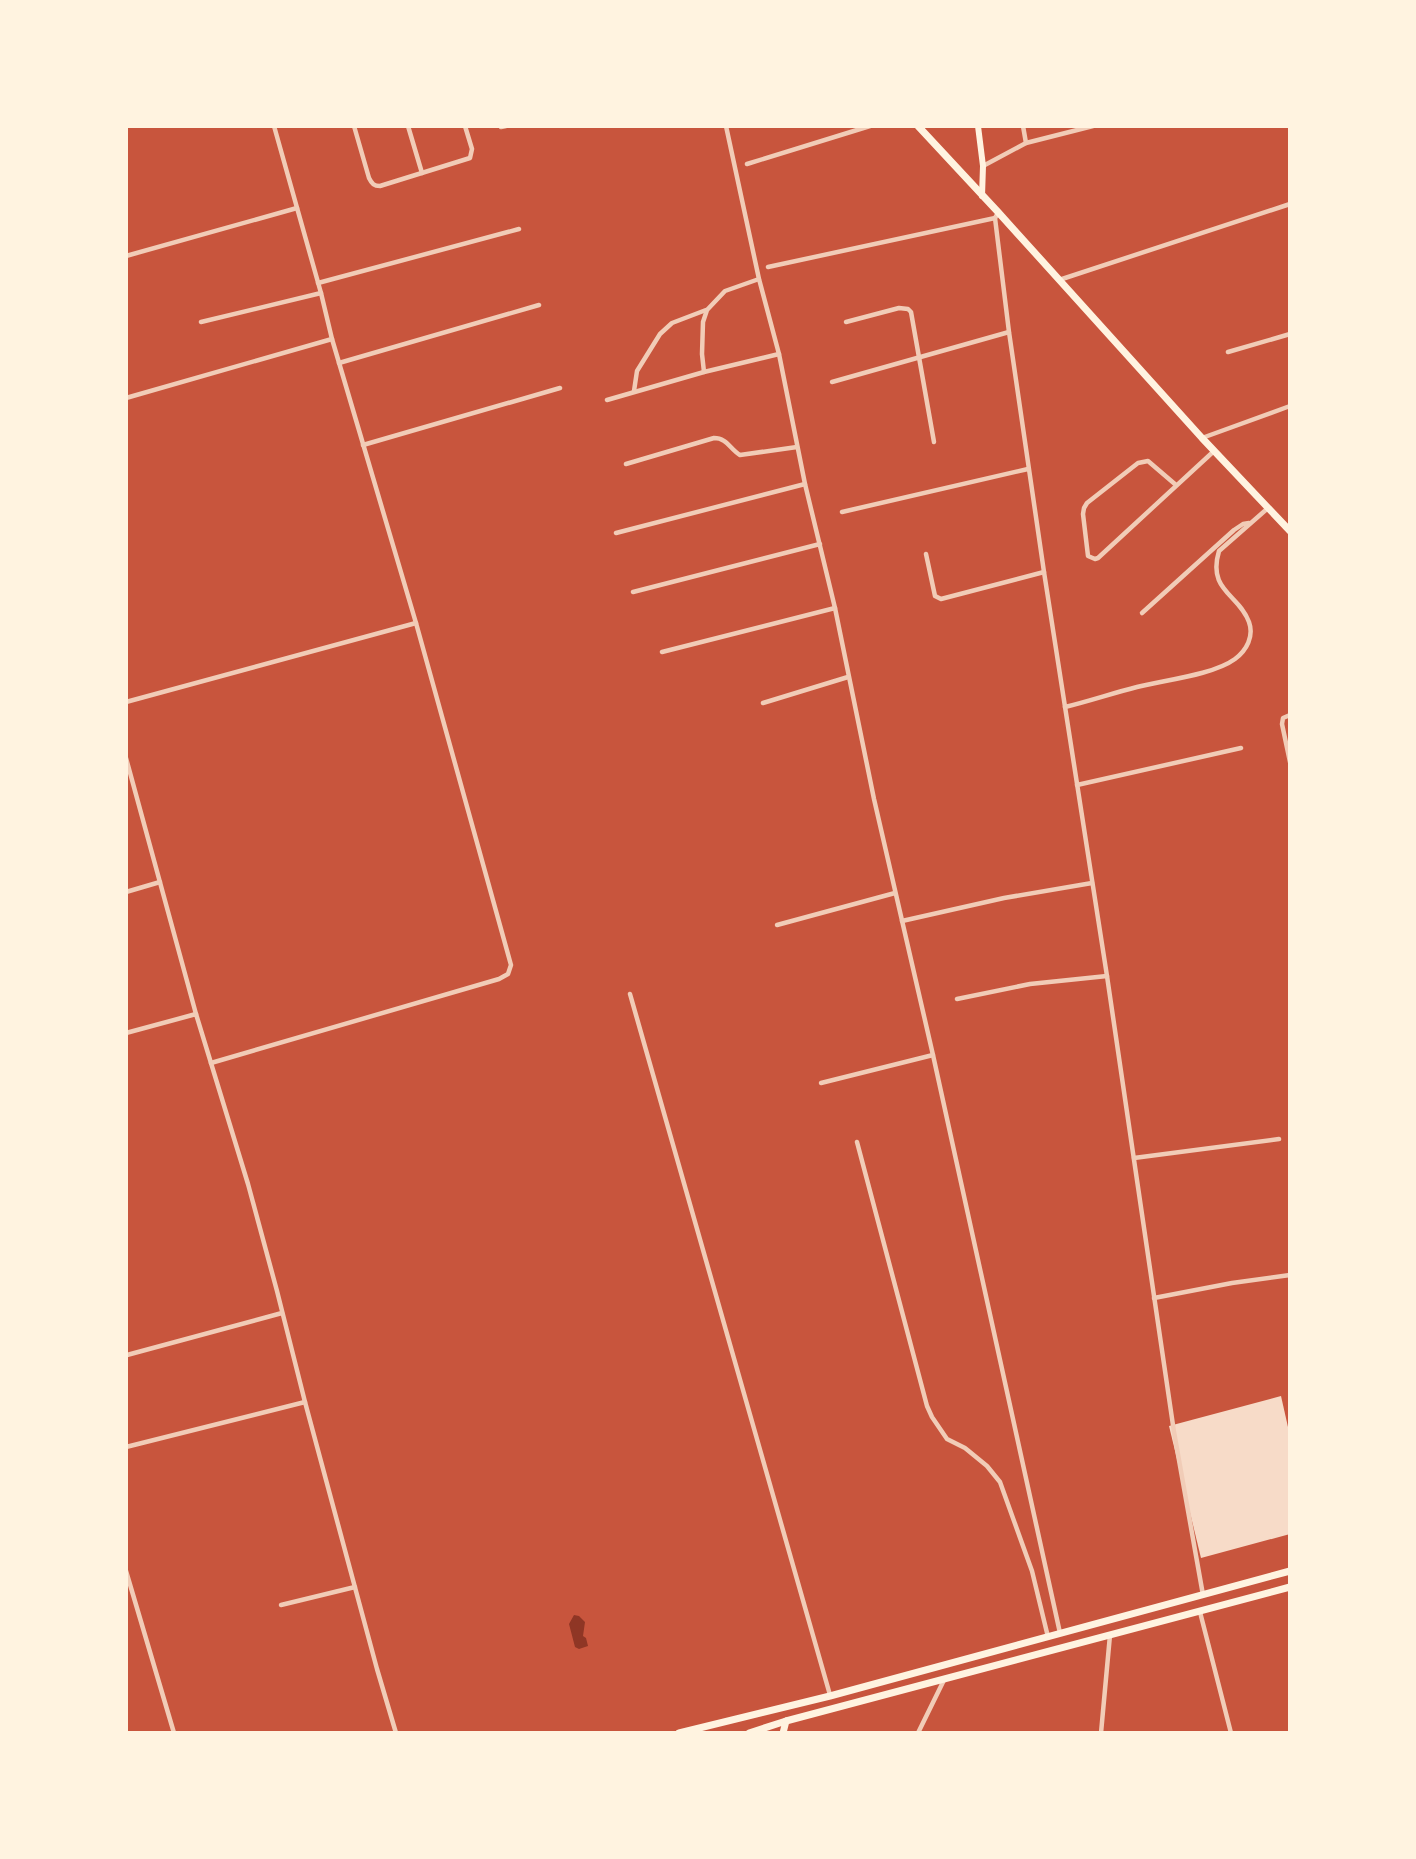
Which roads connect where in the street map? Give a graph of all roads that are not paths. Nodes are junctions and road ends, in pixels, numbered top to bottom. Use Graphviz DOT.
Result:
graph roads {
  1 [pos="274,126"];
  2 [pos="354,126"];
  3 [pos="408,126"];
  4 [pos="466,126"];
  5 [pos="726,126"];
  6 [pos="870,126"];
  7 [pos="918,126"];
  8 [pos="978,126"];
  9 [pos="1023,126"];
  10 [pos="1093,126"];
  11 [pos="1027,143"];
  12 [pos="747,164"];
  13 [pos="983,166"];
  14 [pos="422,173"];
  15 [pos="982,196"];
  16 [pos="1290,204"];
  17 [pos="297,208"];
  18 [pos="997,215"];
  19 [pos="519,229"];
  20 [pos="126,256"];
  21 [pos="768,267"];
  22 [pos="759,279"];
  23 [pos="1059,280"];
  24 [pos="318,283"];
  25 [pos="321,293"];
  26 [pos="539,305"];
  27 [pos="707,310"];
  28 [pos="201,322"];
  29 [pos="846,322"];
  30 [pos="1009,332"];
  31 [pos="1290,334"];
  32 [pos="332,339"];
  33 [pos="1228,352"];
  34 [pos="779,354"];
  35 [pos="919,357"];
  36 [pos="339,363"];
  37 [pos="704,372"];
  38 [pos="832,382"];
  39 [pos="560,388"];
  40 [pos="634,392"];
  41 [pos="126,398"];
  42 [pos="607,400"];
  43 [pos="1290,405"];
  44 [pos="1202,438"];
  45 [pos="934,442"];
  46 [pos="363,445"];
  47 [pos="797,447"];
  48 [pos="1214,450"];
  49 [pos="626,464"];
  50 [pos="1028,469"];
  51 [pos="805,484"];
  52 [pos="1176,485"];
  53 [pos="1269,508"];
  54 [pos="842,512"];
  55 [pos="1250,523"];
  56 [pos="1290,531"];
  57 [pos="616,533"];
  58 [pos="820,544"];
  59 [pos="926,554"];
  60 [pos="1044,572"];
  61 [pos="633,592"];
  62 [pos="835,607"];
  63 [pos="1142,613"];
  64 [pos="416,623"];
  65 [pos="662,652"];
  66 [pos="848,677"];
  67 [pos="126,702"];
  68 [pos="763,703"];
  69 [pos="1065,707"];
  70 [pos="1290,715"];
  71 [pos="1241,748"];
  72 [pos="126,758"];
  73 [pos="1290,762"];
  74 [pos="1077,785"];
  75 [pos="160,882"];
  76 [pos="1092,883"];
  77 [pos="126,892"];
  78 [pos="895,893"];
  79 [pos="902,920"];
  80 [pos="777,925"];
  81 [pos="1107,976"];
  82 [pos="630,994"];
  83 [pos="957,999"];
  84 [pos="196,1014"];
  85 [pos="126,1033"];
  86 [pos="933,1055"];
  87 [pos="211,1063"];
  88 [pos="821,1083"];
  89 [pos="1279,1139"];
  90 [pos="857,1142"];
  91 [pos="1133,1158"];
  92 [pos="1290,1275"];
  93 [pos="1154,1298"];
  94 [pos="282,1313"];
  95 [pos="127,1355"];
  96 [pos="305,1402"];
  97 [pos="126,1447"];
  98 [pos="126,1571"];
  99 [pos="1290,1572"];
  100 [pos="355,1587"];
  101 [pos="1290,1587"];
  102 [pos="1203,1596"];
  103 [pos="281,1605"];
  104 [pos="1200,1611"];
  105 [pos="1060,1634"];
  106 [pos="1110,1636"];
  107 [pos="1048,1637"];
  108 [pos="944,1680"];
  109 [pos="830,1696"];
  110 [pos="786,1721"];
  111 [pos="174,1733"];
  112 [pos="396,1733"];
  113 [pos="679,1733"];
  114 [pos="749,1733"];
  115 [pos="783,1733"];
  116 [pos="919,1733"];
  117 [pos="1101,1733"];
  118 [pos="1231,1733"];
  1 -- 17 [label="street"];
  2 -- 14 [label="street"];
  3 -- 14 [label="street"];
  4 -- 14 [label="street"];
  5 -- 22 [label="street"];
  6 -- 12 [label="street"];
  7 -- 15 [label="main road"];
  8 -- 13 [label="main road"];
  9 -- 11 [label="street"];
  10 -- 11 [label="street"];
  11 -- 13 [label="street"];
  13 -- 15 [label="main road"];
  15 -- 18 [label="main road"];
  16 -- 23 [label="street"];
  17 -- 20 [label="street"];
  17 -- 24 [label="street"];
  18 -- 21 [label="street"];
  18 -- 23 [label="main road"];
  18 -- 30 [label="street"];
  19 -- 24 [label="street"];
  22 -- 27 [label="street"];
  22 -- 34 [label="street"];
  23 -- 44 [label="main road"];
  24 -- 25 [label="street"];
  25 -- 28 [label="street"];
  25 -- 32 [label="street"];
  26 -- 36 [label="street"];
  27 -- 37 [label="street"];
  27 -- 40 [label="street"];
  29 -- 35 [label="street"];
  30 -- 35 [label="street"];
  30 -- 50 [label="street"];
  31 -- 33 [label="street"];
  32 -- 36 [label="street"];
  32 -- 41 [label="street"];
  34 -- 37 [label="street"];
  34 -- 47 [label="street"];
  35 -- 38 [label="street"];
  35 -- 45 [label="street"];
  36 -- 46 [label="street"];
  37 -- 40 [label="street"];
  39 -- 46 [label="street"];
  40 -- 42 [label="street"];
  43 -- 44 [label="street"];
  44 -- 48 [label="main road"];
  46 -- 64 [label="street"];
  47 -- 49 [label="street"];
  47 -- 51 [label="street"];
  48 -- 52 [label="street"];
  48 -- 53 [label="main road"];
  50 -- 54 [label="street"];
  50 -- 60 [label="street"];
  51 -- 57 [label="street"];
  51 -- 58 [label="street"];
  52 -- 52 [label="street"];
  53 -- 55 [label="street"];
  53 -- 56 [label="main road"];
  55 -- 63 [label="street"];
  55 -- 69 [label="street"];
  58 -- 61 [label="street"];
  58 -- 62 [label="street"];
  59 -- 60 [label="street"];
  60 -- 69 [label="street"];
  62 -- 65 [label="street"];
  62 -- 66 [label="street"];
  64 -- 67 [label="street"];
  64 -- 87 [label="street"];
  66 -- 68 [label="street"];
  66 -- 78 [label="street"];
  69 -- 74 [label="street"];
  70 -- 73 [label="street"];
  71 -- 74 [label="street"];
  72 -- 75 [label="street"];
  74 -- 76 [label="street"];
  75 -- 77 [label="street"];
  75 -- 84 [label="street"];
  76 -- 79 [label="street"];
  76 -- 81 [label="street"];
  78 -- 79 [label="street"];
  78 -- 80 [label="street"];
  79 -- 86 [label="street"];
  81 -- 83 [label="street"];
  81 -- 91 [label="street"];
  82 -- 109 [label="street"];
  84 -- 85 [label="street"];
  84 -- 87 [label="street"];
  86 -- 88 [label="street"];
  86 -- 105 [label="street"];
  87 -- 94 [label="street"];
  89 -- 91 [label="street"];
  90 -- 107 [label="street"];
  91 -- 93 [label="street"];
  92 -- 93 [label="street"];
  93 -- 102 [label="street"];
  94 -- 95 [label="street"];
  94 -- 96 [label="street"];
  96 -- 97 [label="street"];
  96 -- 100 [label="street"];
  98 -- 111 [label="street"];
  99 -- 102 [label="main road"];
  100 -- 103 [label="street"];
  100 -- 112 [label="street"];
  101 -- 104 [label="main road"];
  102 -- 105 [label="main road"];
  104 -- 106 [label="main road"];
  104 -- 118 [label="street"];
  105 -- 107 [label="main road"];
  106 -- 108 [label="main road"];
  106 -- 117 [label="street"];
  107 -- 109 [label="main road"];
  108 -- 110 [label="main road"];
  108 -- 116 [label="street"];
  109 -- 113 [label="main road"];
  110 -- 114 [label="main road"];
  110 -- 115 [label="main road"];
}
